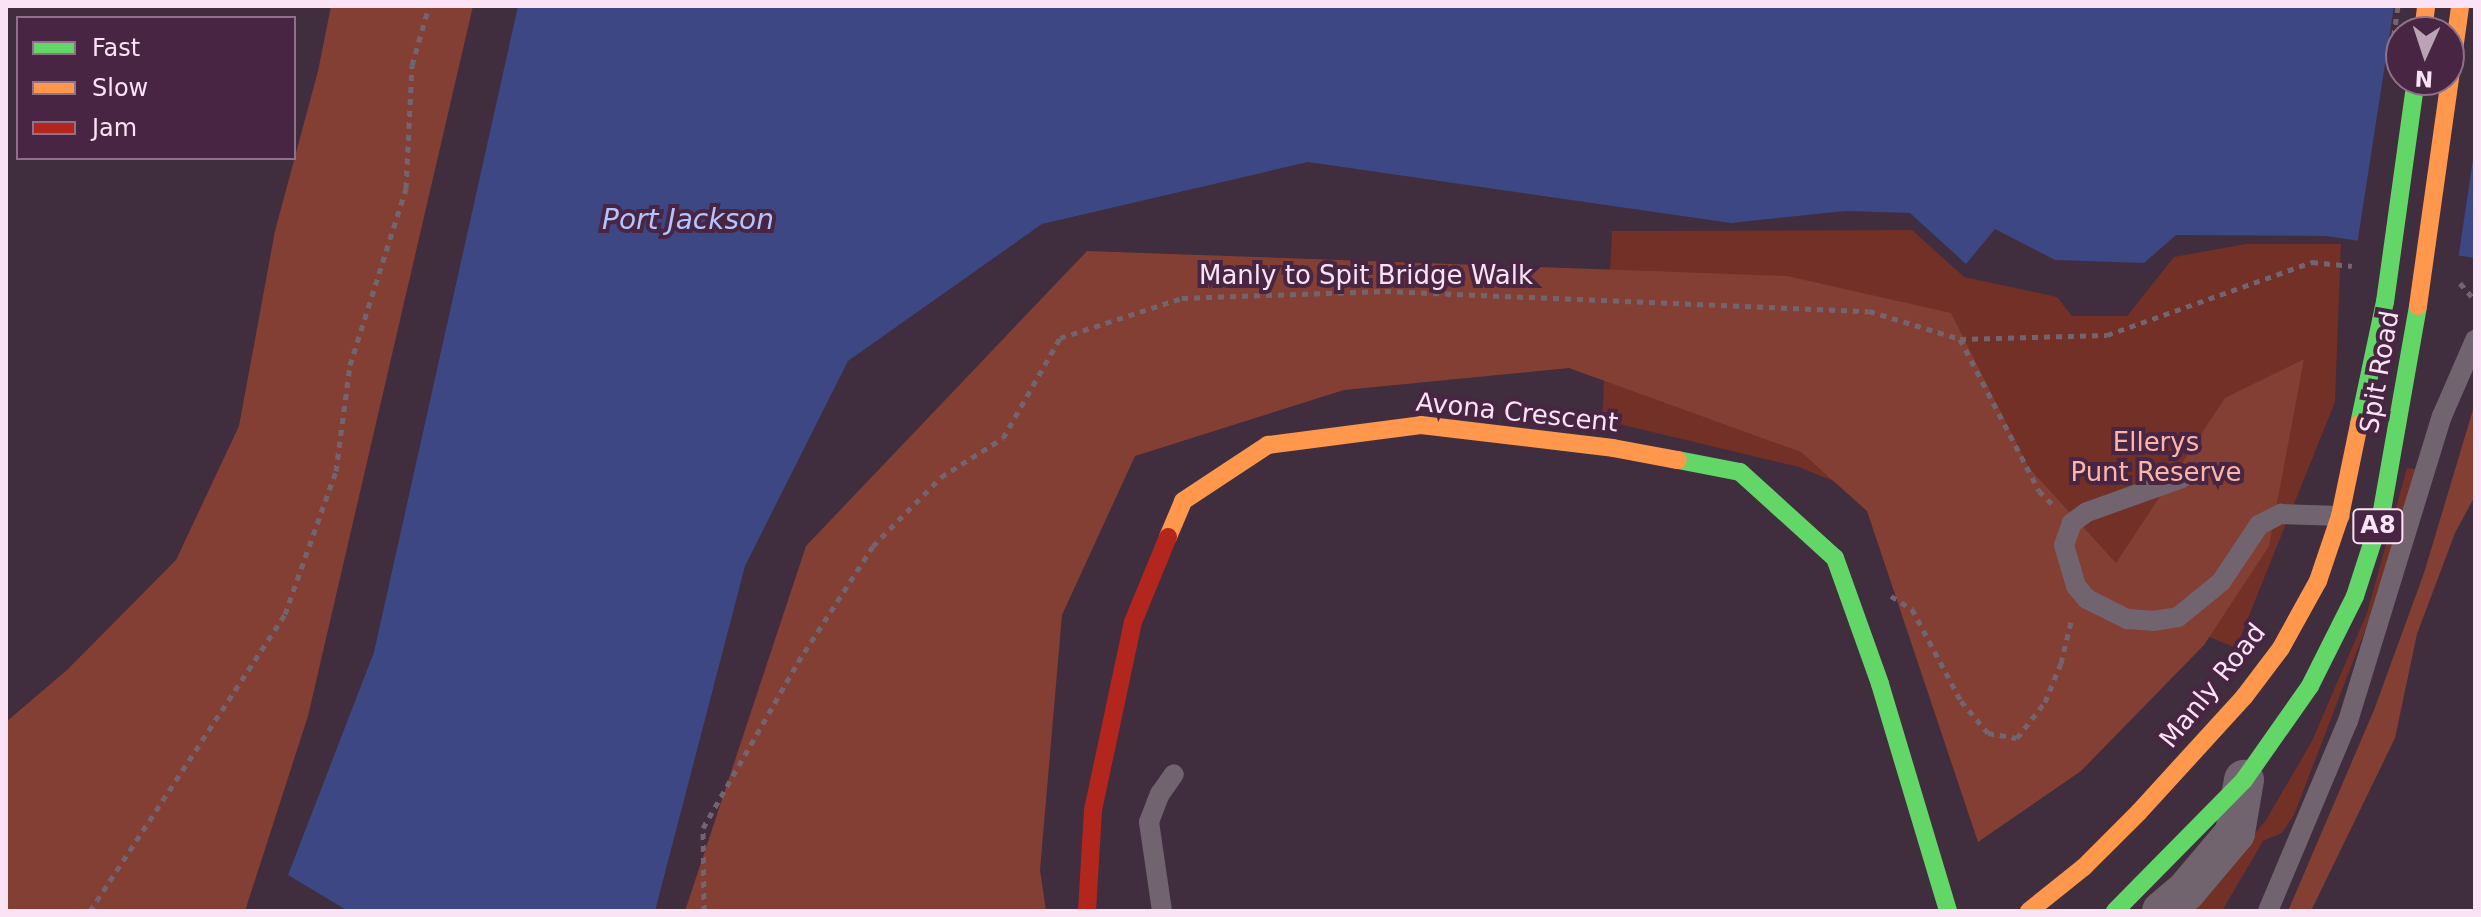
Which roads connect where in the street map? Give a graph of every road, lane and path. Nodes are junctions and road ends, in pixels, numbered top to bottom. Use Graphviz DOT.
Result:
graph roads {
  1 [pos="429,6"];
  2 [pos="2460,6"];
  3 [pos="2414,96"];
  4 [pos="2312,262"];
  5 [pos="2385,302"];
  6 [pos="1960,339"];
  7 [pos="2475,340"];
  8 [pos="2182,478"];
  9 [pos="2340,516"];
  10 [pos="2072,523"];
  11 [pos="1888,595"];
  12 [pos="2087,599"];
  13 [pos="1174,774"];
  14 [pos="2244,780"];
  15 [pos="90,911"];
  16 [pos="704,911"];
  17 [pos="1087,911"];
  18 [pos="1162,911"];
  19 [pos="1948,911"];
  20 [pos="2029,911"];
  21 [pos="2115,911"];
  22 [pos="2162,911"];
  23 [pos="2268,911"];
  1 -- 15 [label="path"];
  2 -- 14 [label="main road, Spit Road / A8, bridge"];
  3 -- 5 [label="main road, Spit Road / A8, bridge"];
  4 -- 6 [label="path, Manly to Spit Bridge Walk"];
  5 -- 9 [label="main road, Manly Road / A8"];
  6 -- 10 [label="path"];
  6 -- 16 [label="path, Manly to Spit Bridge Walk"];
  7 -- 23 [label="lane"];
  8 -- 10 [label="lane"];
  9 -- 12 [label="lane"];
  9 -- 20 [label="main road, Manly Road / A8"];
  10 -- 12 [label="lane"];
  11 -- 12 [label="path"];
  13 -- 18 [label="lane"];
  14 -- 21 [label="main road, A8"];
  14 -- 22 [label="street"];
  17 -- 19 [label="main road, Avona Crescent"];
}
